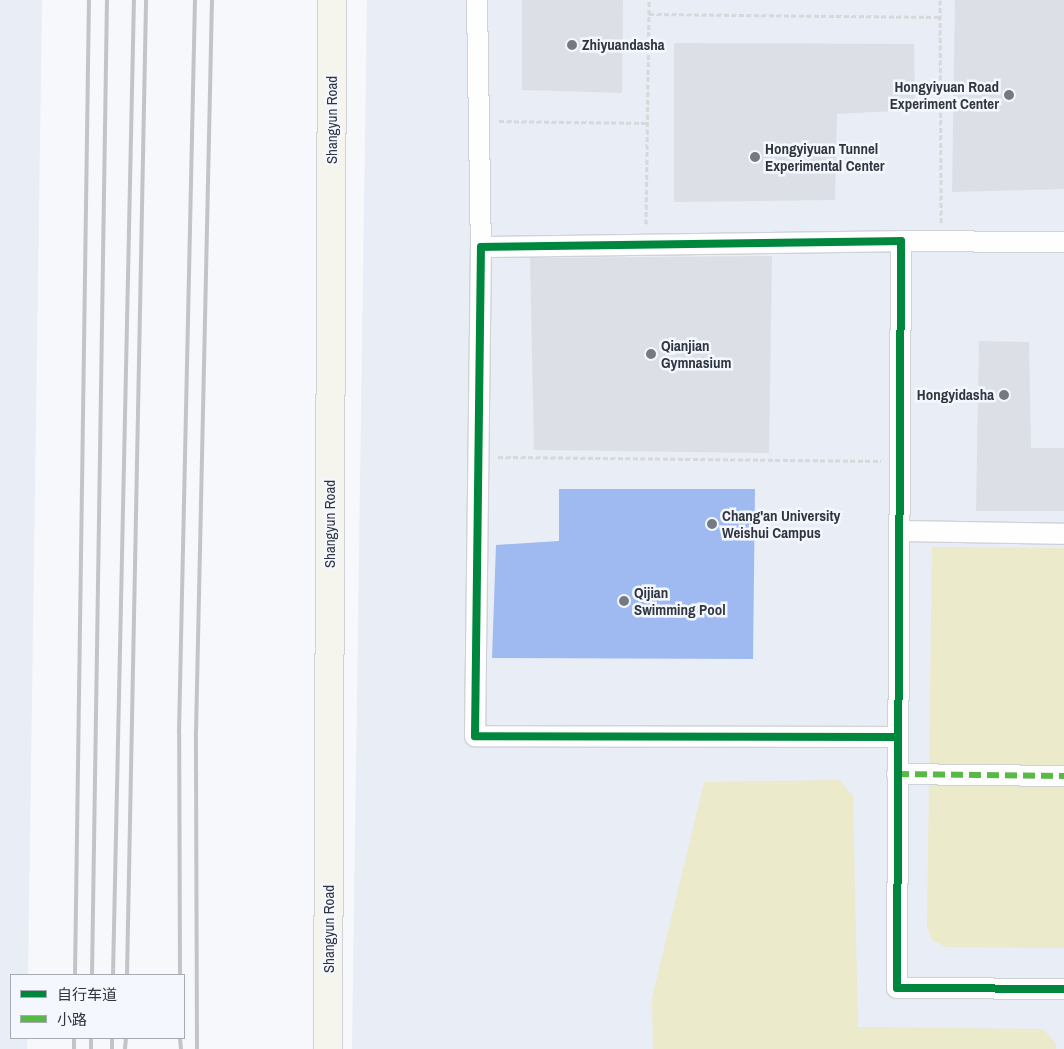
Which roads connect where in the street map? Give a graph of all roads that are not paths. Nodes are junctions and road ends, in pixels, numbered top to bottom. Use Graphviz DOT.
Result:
graph roads {
  1 [pos="332,0"];
  2 [pos="478,0"];
  3 [pos="901,241"];
  4 [pos="1064,242"];
  5 [pos="482,247"];
  6 [pos="899,531"];
  7 [pos="1064,534"];
  8 [pos="897,737"];
  9 [pos="897,774"];
  10 [pos="1064,776"];
  11 [pos="1064,989"];
  12 [pos="328,1049"];
  1 -- 12 [label="street, Shangyun Road"];
  2 -- 5 [label="street"];
  3 -- 4 [label="street"];
  3 -- 5 [label="street"];
  3 -- 6 [label="street"];
  5 -- 8 [label="street"];
  6 -- 7 [label="street"];
  6 -- 8 [label="street"];
  8 -- 9 [label="street"];
  9 -- 10 [label="street"];
  9 -- 11 [label="street"];
}
